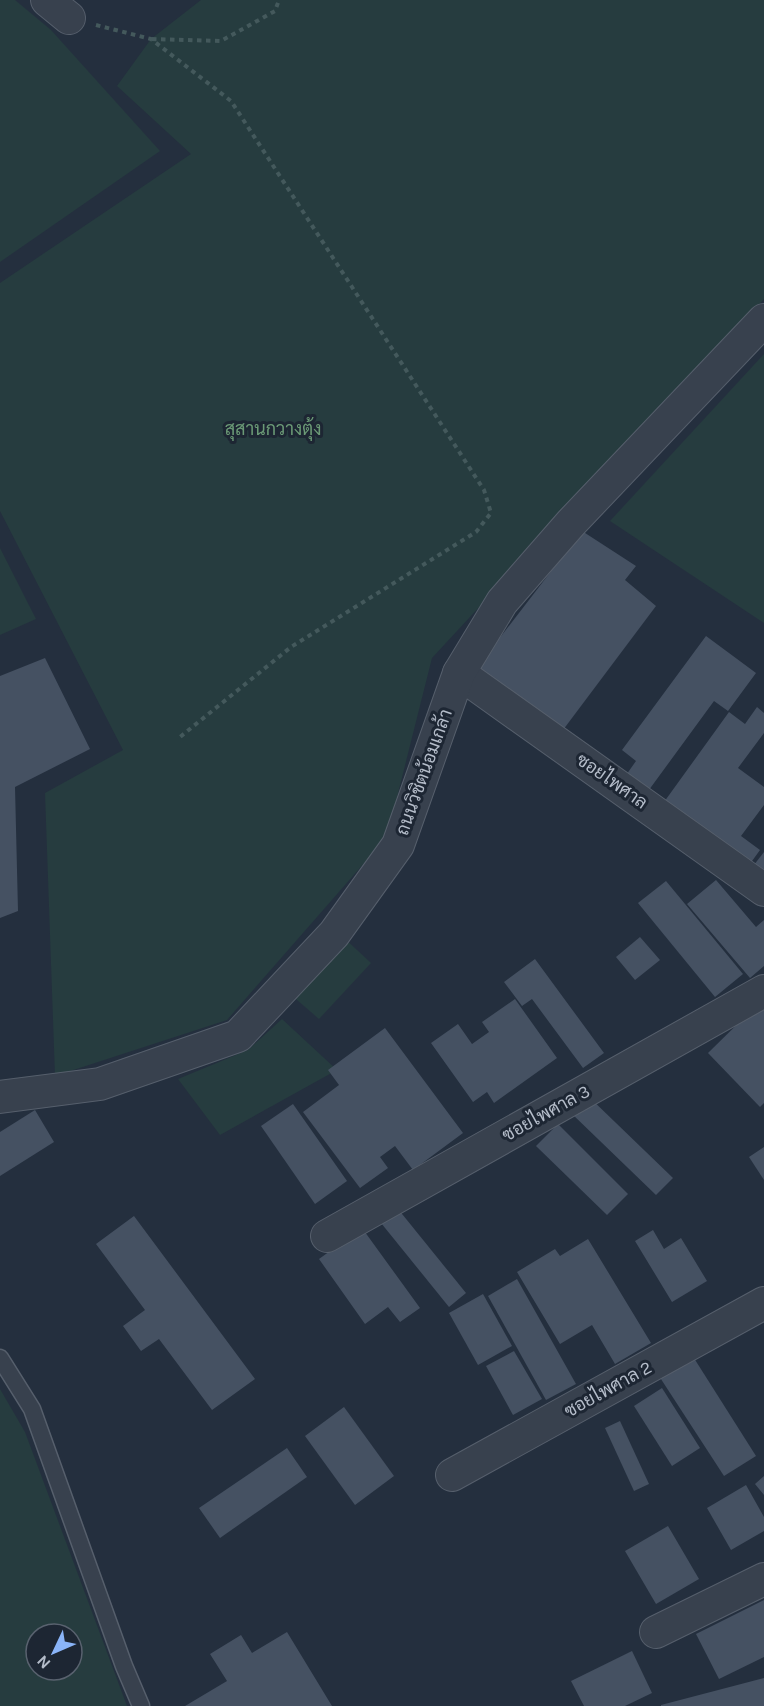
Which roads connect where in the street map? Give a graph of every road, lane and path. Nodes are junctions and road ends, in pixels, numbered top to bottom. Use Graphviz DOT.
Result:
graph roads {
  1 [pos="279,0"];
  2 [pos="58,9"];
  3 [pos="151,39"];
  4 [pos="764,320"];
  5 [pos="459,673"];
  6 [pos="180,737"];
  7 [pos="764,890"];
  8 [pos="764,991"];
  9 [pos="0,1097"];
  10 [pos="327,1236"];
  11 [pos="764,1303"];
  12 [pos="0,1358"];
  13 [pos="452,1475"];
  14 [pos="764,1579"];
  15 [pos="656,1632"];
  16 [pos="141,1706"];
  1 -- 3 [label="path"];
  2 -- 3 [label="path"];
  3 -- 6 [label="path"];
  4 -- 5 [label="street, ถนนวิชิตน้อมเกล้า"];
  5 -- 7 [label="street, ซอยไพศาล"];
  5 -- 9 [label="street, ถนนวิชิตน้อมเกล้า"];
  8 -- 10 [label="street, ซอยไพศาล 3"];
  11 -- 13 [label="street, ซอยไพศาล 2"];
  12 -- 16 [label="lane"];
  14 -- 15 [label="street"];
}
